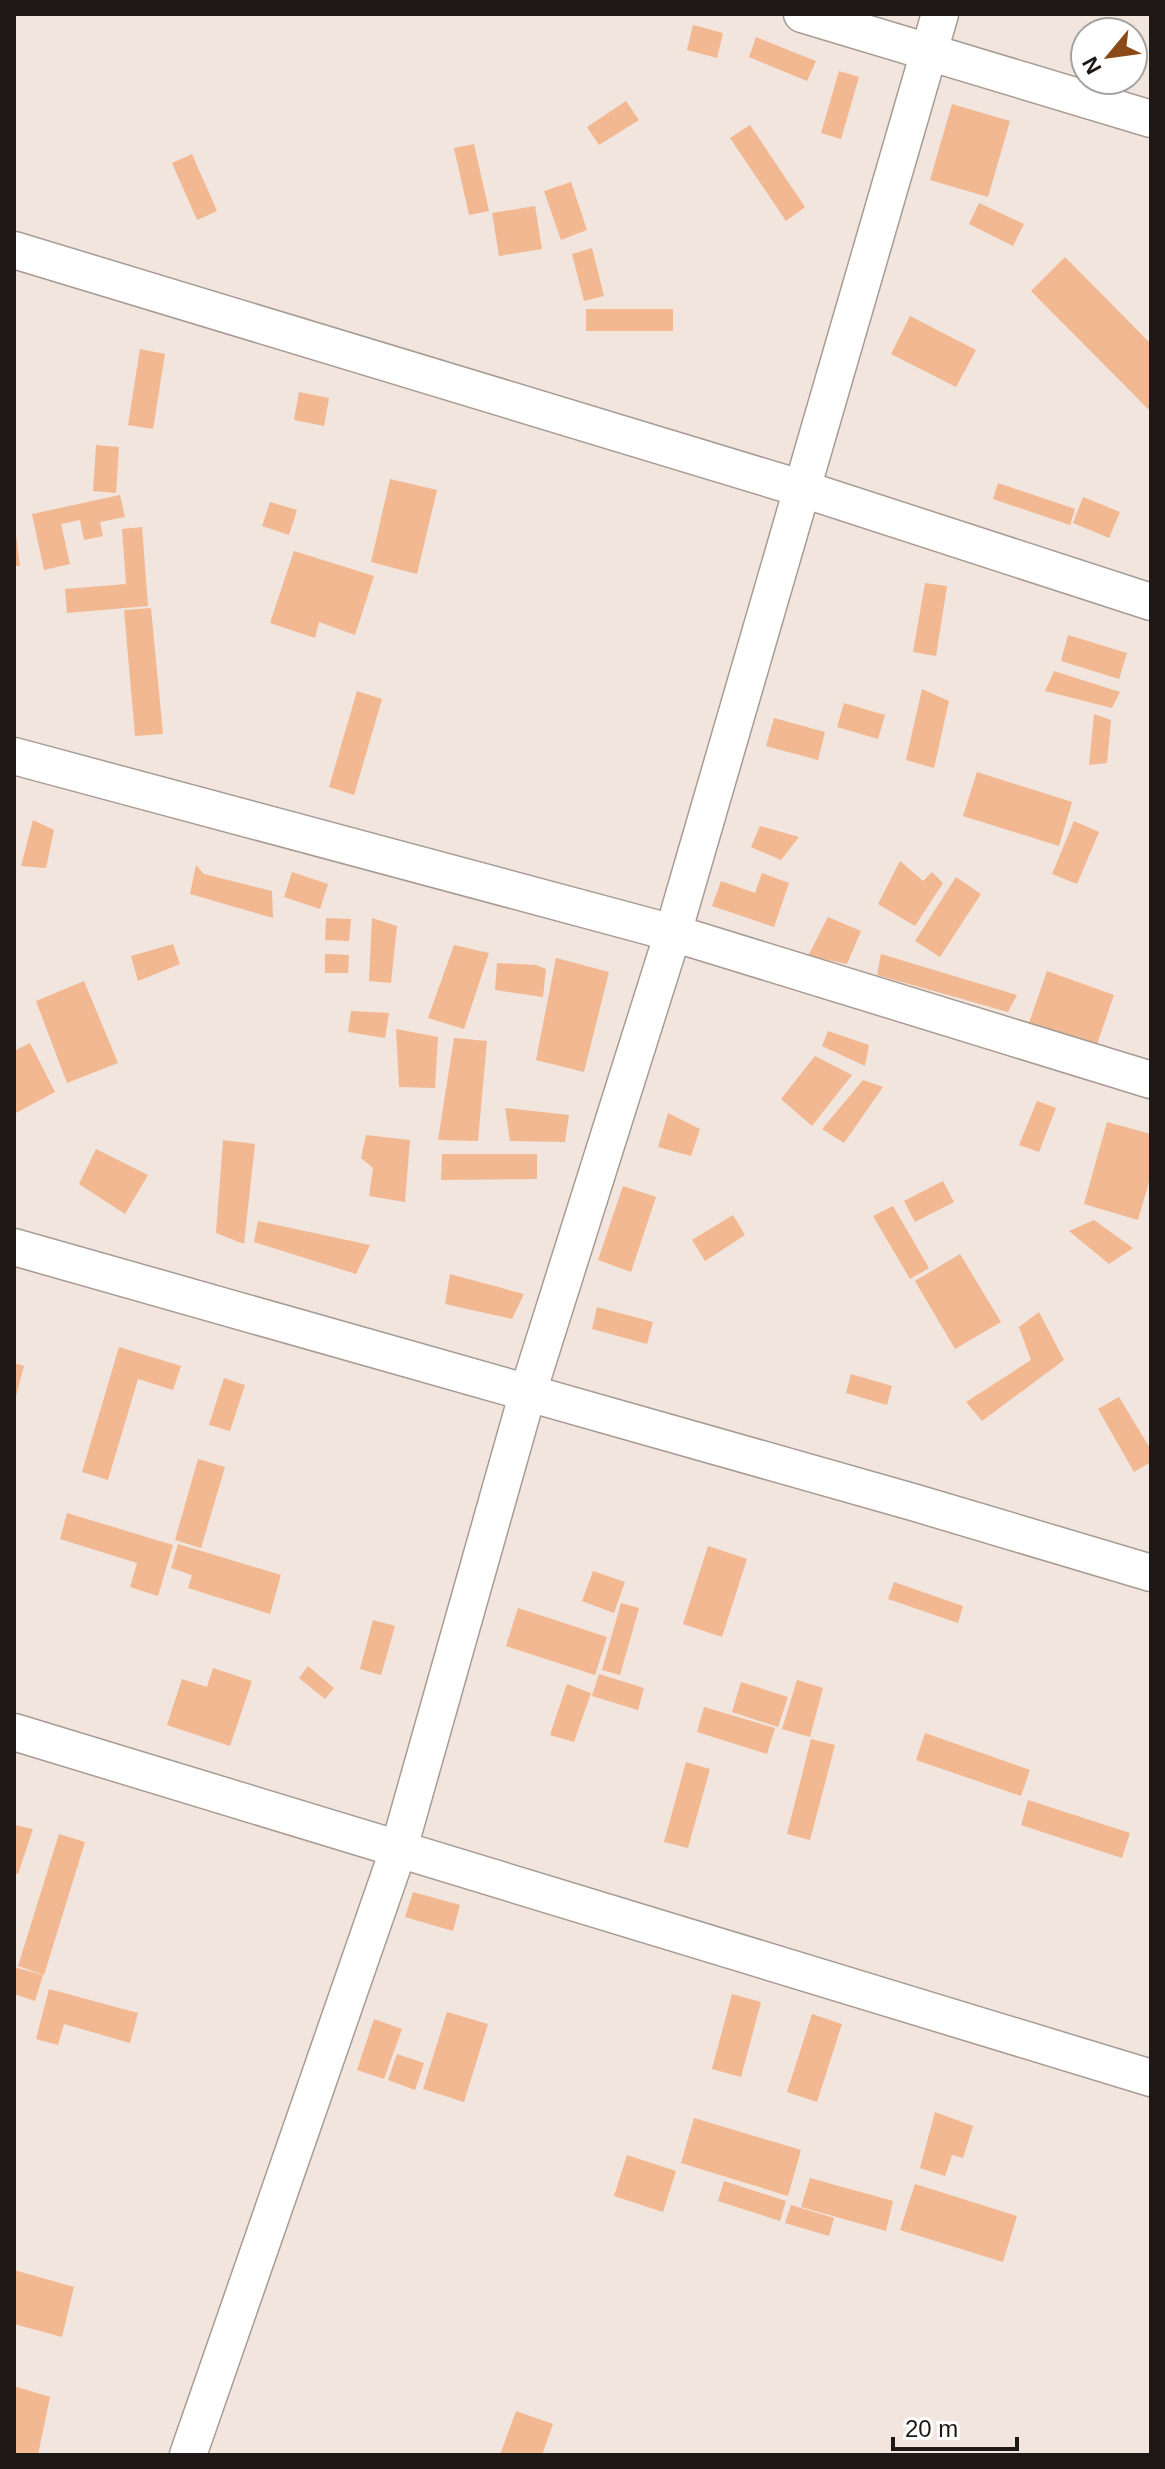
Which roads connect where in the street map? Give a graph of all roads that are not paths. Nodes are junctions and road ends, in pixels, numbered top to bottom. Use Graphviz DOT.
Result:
graph roads {
  1 [pos="802,14"];
  2 [pos="940,14"];
  3 [pos="928,55"];
  4 [pos="1151,119"];
  5 [pos="14,250"];
  6 [pos="803,489"];
  7 [pos="1151,602"];
  8 [pos="14,756"];
  9 [pos="673,933"];
  10 [pos="1151,1080"];
  11 [pos="14,1247"];
  12 [pos="528,1392"];
  13 [pos="1151,1573"];
  14 [pos="14,1732"];
  15 [pos="399,1848"];
  16 [pos="1151,2078"];
  17 [pos="188,2455"];
  1 -- 3 [label="street"];
  2 -- 3 [label="street"];
  3 -- 4 [label="street"];
  3 -- 6 [label="street"];
  5 -- 6 [label="street"];
  6 -- 7 [label="street"];
  6 -- 9 [label="street"];
  8 -- 9 [label="street"];
  9 -- 10 [label="street"];
  9 -- 12 [label="street"];
  11 -- 12 [label="street"];
  12 -- 13 [label="street"];
  12 -- 15 [label="street"];
  14 -- 15 [label="street"];
  15 -- 16 [label="street"];
  15 -- 17 [label="street"];
}
